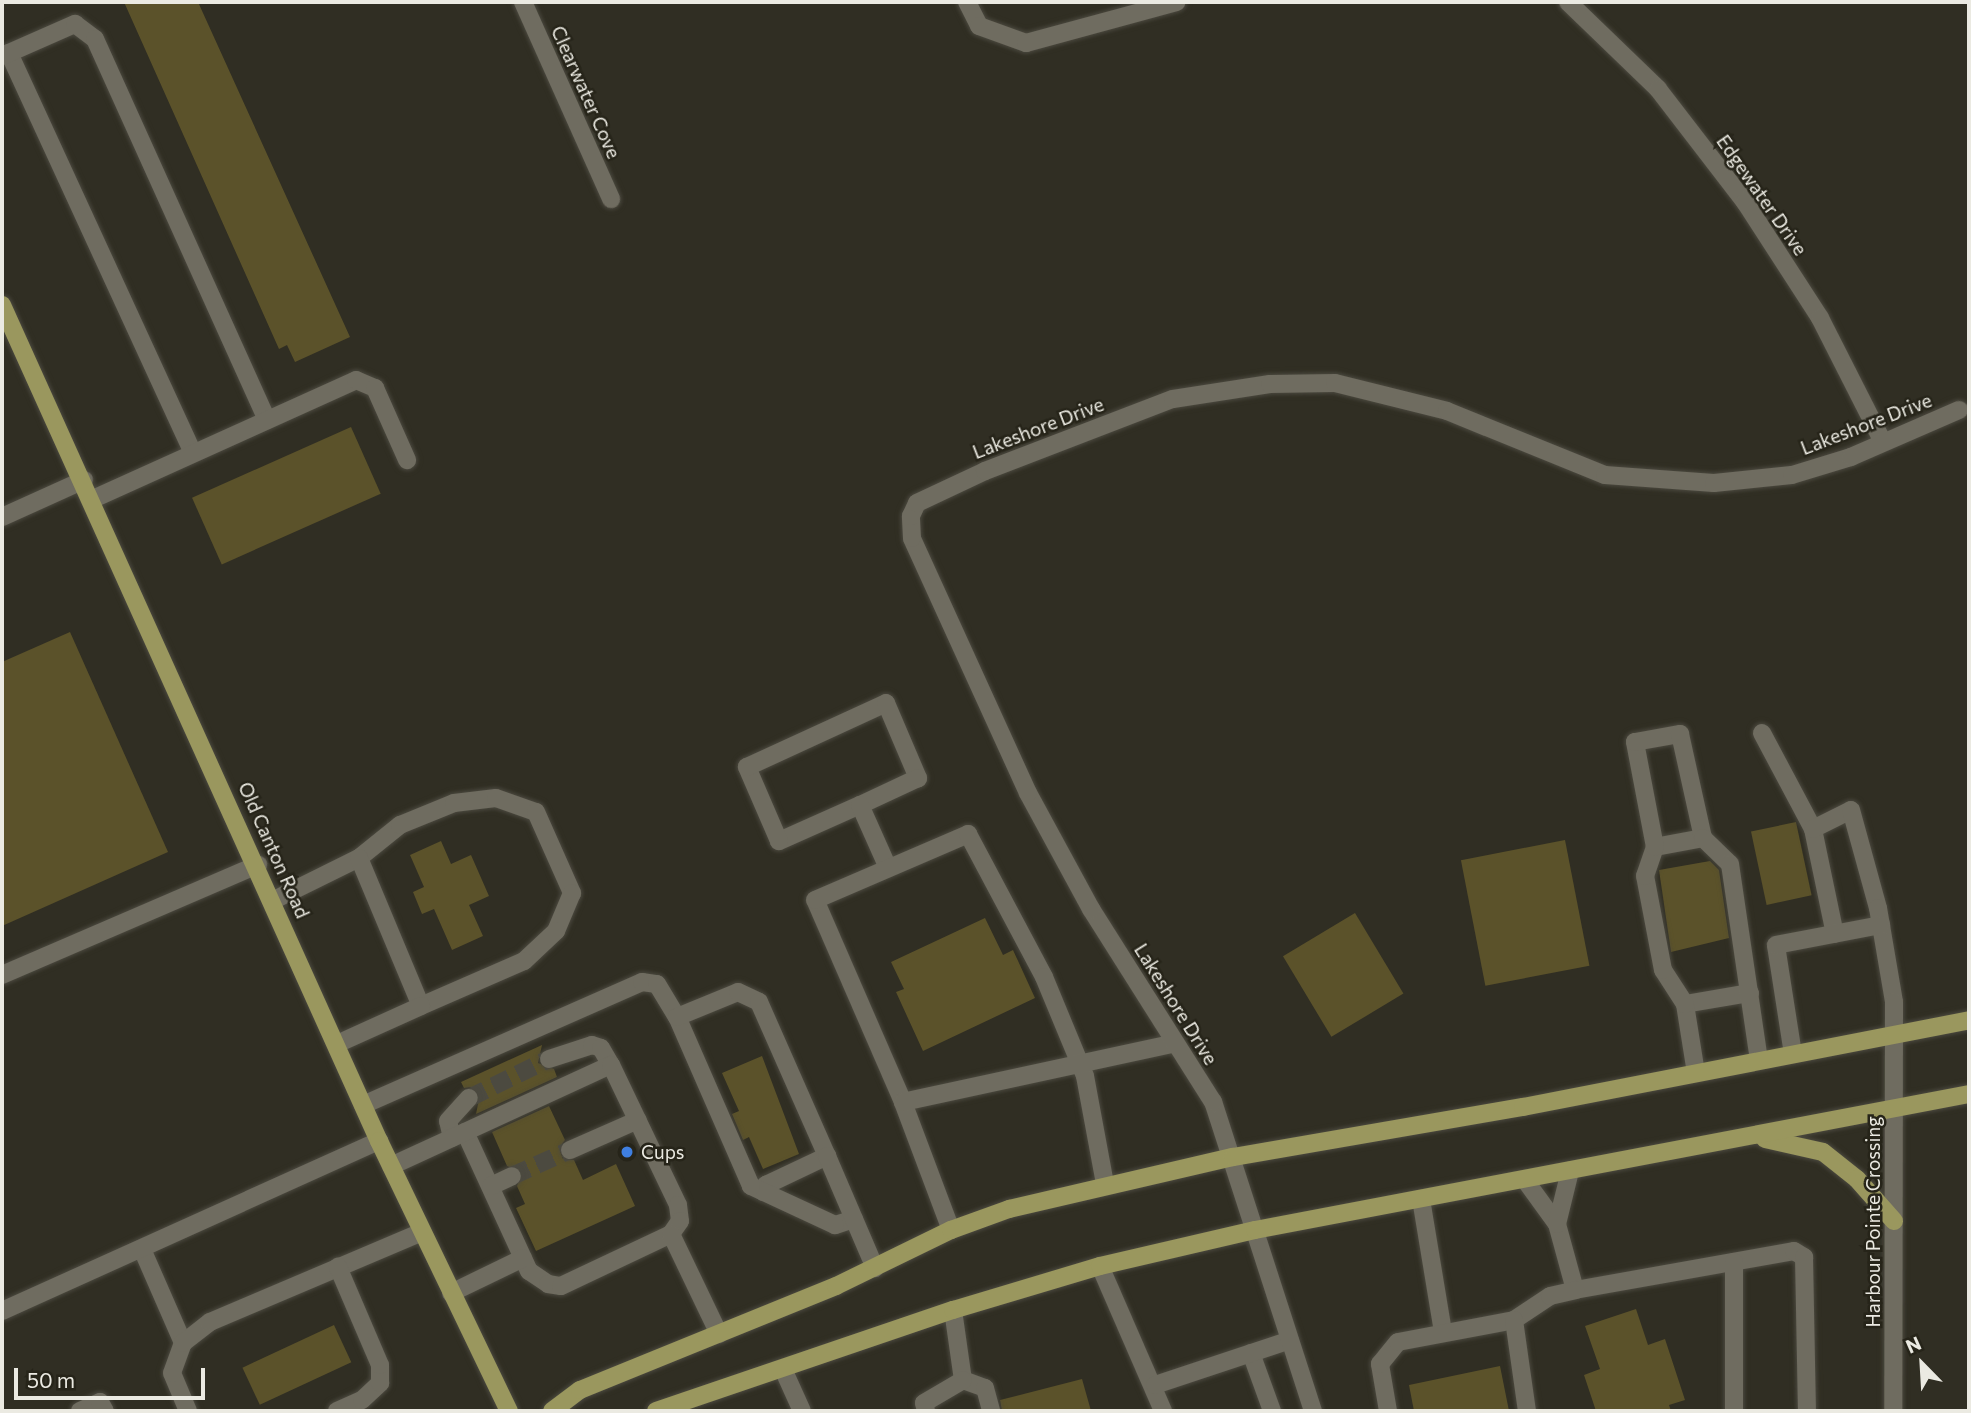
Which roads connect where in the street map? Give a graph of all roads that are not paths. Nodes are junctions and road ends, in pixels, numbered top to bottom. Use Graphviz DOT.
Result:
graph roads {
  1 [pos="523,2"];
  2 [pos="967,2"];
  3 [pos="1177,2"];
  4 [pos="1568,2"];
  5 [pos="6,54"];
  6 [pos="611,199"];
  7 [pos="2,305"];
  8 [pos="1959,410"];
  9 [pos="267,420"];
  10 [pos="1883,442"];
  11 [pos="193,453"];
  12 [pos="407,460"];
  13 [pos="84,480"];
  14 [pos="93,499"];
  15 [pos="2,516"];
  16 [pos="1762,733"];
  17 [pos="860,805"];
  18 [pos="1813,829"];
  19 [pos="1703,838"];
  20 [pos="1655,847"];
  21 [pos="359,858"];
  22 [pos="258,865"];
  23 [pos="888,868"];
  24 [pos="274,900"];
  25 [pos="1881,925"];
  26 [pos="1835,934"];
  27 [pos="2,975"];
  28 [pos="1750,993"];
  29 [pos="1685,1004"];
  30 [pos="421,1006"];
  31 [pos="677,1017"];
  32 [pos="1969,1020"];
  33 [pos="1896,1034"];
  34 [pos="1175,1043"];
  35 [pos="337,1044"];
  36 [pos="1793,1054"];
  37 [pos="549,1059"];
  38 [pos="1759,1060"];
  39 [pos="1080,1064"];
  40 [pos="611,1065"];
  41 [pos="1696,1073"];
  42 [pos="1969,1094"];
  43 [pos="469,1098"];
  44 [pos="903,1102"];
  45 [pos="363,1105"];
  46 [pos="1895,1108"];
  47 [pos="638,1120"];
  48 [pos="459,1135"];
  49 [pos="1744,1137"];
  50 [pos="379,1142"];
  51 [pos="570,1150"];
  52 [pos="827,1156"];
  53 [pos="1233,1157"];
  54 [pos="391,1166"];
  55 [pos="1570,1171"];
  56 [pos="512,1176"];
  57 [pos="1525,1180"];
  58 [pos="1105,1184"];
  59 [pos="491,1186"];
  60 [pos="763,1192"];
  61 [pos="1421,1199"];
  62 [pos="854,1219"];
  63 [pos="1894,1221"];
  64 [pos="1557,1224"];
  65 [pos="951,1230"];
  66 [pos="1255,1230"];
  67 [pos="422,1232"];
  68 [pos="671,1234"];
  69 [pos="142,1249"];
  70 [pos="523,1258"];
  71 [pos="1734,1262"];
  72 [pos="1100,1266"];
  73 [pos="338,1267"];
  74 [pos="875,1268"];
  75 [pos="1574,1290"];
  76 [pos="451,1293"];
  77 [pos="953,1310"];
  78 [pos="2,1311"];
  79 [pos="1514,1320"];
  80 [pos="1443,1332"];
  81 [pos="719,1334"];
  82 [pos="1290,1340"];
  83 [pos="183,1343"];
  84 [pos="1251,1353"];
  85 [pos="783,1369"];
  86 [pos="962,1380"];
  87 [pos="1154,1385"];
  88 [pos="80,1411"];
  89 [pos="105,1411"];
  90 [pos="188,1411"];
  91 [pos="337,1411"];
  92 [pos="509,1411"];
  93 [pos="552,1411"];
  94 [pos="657,1411"];
  95 [pos="802,1411"];
  96 [pos="926,1411"];
  97 [pos="991,1411"];
  98 [pos="1163,1411"];
  99 [pos="1272,1411"];
  100 [pos="1313,1411"];
  101 [pos="1388,1411"];
  102 [pos="1527,1411"];
  103 [pos="1734,1411"];
  104 [pos="1807,1411"];
  105 [pos="1893,1411"];
  1 -- 6 [label="street, Clearwater Cove"];
  2 -- 3 [label="street"];
  4 -- 10 [label="street, Edgewater Drive"];
  5 -- 9 [label="street"];
  5 -- 11 [label="street"];
  7 -- 13 [label="main road, Old Canton Road"];
  8 -- 10 [label="street, Lakeshore Drive"];
  9 -- 11 [label="street"];
  9 -- 12 [label="street"];
  10 -- 34 [label="street, Lakeshore Drive"];
  11 -- 14 [label="street"];
  13 -- 14 [label="main road, Old Canton Road"];
  13 -- 15 [label="street"];
  14 -- 22 [label="main road, Old Canton Road"];
  16 -- 18 [label="street"];
  17 -- 17 [label="street"];
  17 -- 23 [label="street"];
  18 -- 25 [label="street, Harbour Pointe Crossing"];
  18 -- 26 [label="street"];
  19 -- 20 [label="street"];
  19 -- 20 [label="street"];
  19 -- 28 [label="street"];
  20 -- 29 [label="street"];
  21 -- 24 [label="street"];
  21 -- 30 [label="street"];
  21 -- 30 [label="street"];
  22 -- 24 [label="main road, Old Canton Road"];
  22 -- 27 [label="street"];
  23 -- 39 [label="street"];
  23 -- 44 [label="street"];
  24 -- 35 [label="main road, Old Canton Road"];
  25 -- 26 [label="street"];
  25 -- 33 [label="street, Harbour Pointe Crossing"];
  26 -- 36 [label="street"];
  28 -- 29 [label="street"];
  28 -- 38 [label="street"];
  29 -- 41 [label="street"];
  30 -- 35 [label="street"];
  31 -- 45 [label="street"];
  31 -- 52 [label="street"];
  31 -- 60 [label="street"];
  32 -- 33 [label="main road"];
  33 -- 36 [label="main road"];
  33 -- 46 [label="street, Harbour Pointe Crossing"];
  34 -- 39 [label="street"];
  34 -- 53 [label="street, Lakeshore Drive"];
  35 -- 45 [label="main road, Old Canton Road"];
  36 -- 38 [label="main road"];
  37 -- 40 [label="street"];
  38 -- 41 [label="main road"];
  39 -- 44 [label="street"];
  39 -- 58 [label="street"];
  40 -- 47 [label="street"];
  40 -- 48 [label="street"];
  41 -- 53 [label="main road"];
  42 -- 46 [label="main road"];
  43 -- 48 [label="street"];
  44 -- 65 [label="street"];
  45 -- 50 [label="main road, Old Canton Road"];
  46 -- 49 [label="main road"];
  46 -- 63 [label="street, Harbour Pointe Crossing"];
  47 -- 51 [label="street"];
  47 -- 68 [label="street"];
  48 -- 54 [label="street"];
  48 -- 59 [label="street"];
  49 -- 55 [label="main road"];
  49 -- 63 [label="main road"];
  50 -- 54 [label="main road, Old Canton Road"];
  50 -- 69 [label="street"];
  52 -- 60 [label="street"];
  52 -- 62 [label="street"];
  53 -- 58 [label="main road"];
  53 -- 66 [label="street, Lakeshore Drive"];
  54 -- 67 [label="main road, Old Canton Road"];
  55 -- 57 [label="main road"];
  55 -- 64 [label="street"];
  56 -- 59 [label="street"];
  57 -- 61 [label="main road"];
  57 -- 64 [label="street"];
  58 -- 65 [label="main road"];
  59 -- 70 [label="street"];
  60 -- 62 [label="street"];
  61 -- 66 [label="main road"];
  61 -- 80 [label="street"];
  62 -- 74 [label="street"];
  63 -- 105 [label="street, Harbour Pointe Crossing"];
  64 -- 75 [label="street"];
  65 -- 74 [label="main road"];
  66 -- 72 [label="main road"];
  66 -- 82 [label="street, Lakeshore Drive"];
  67 -- 73 [label="street"];
  67 -- 76 [label="main road, Old Canton Road"];
  68 -- 70 [label="street"];
  68 -- 81 [label="street"];
  69 -- 78 [label="street"];
  69 -- 83 [label="street"];
  70 -- 76 [label="street"];
  71 -- 75 [label="street"];
  71 -- 103 [label="street"];
  71 -- 104 [label="street"];
  72 -- 77 [label="main road"];
  72 -- 87 [label="street"];
  73 -- 83 [label="street"];
  73 -- 91 [label="street"];
  74 -- 81 [label="main road"];
  75 -- 79 [label="street"];
  76 -- 92 [label="main road, Old Canton Road"];
  77 -- 85 [label="main road"];
  77 -- 86 [label="street"];
  79 -- 80 [label="street"];
  79 -- 102 [label="street"];
  80 -- 101 [label="street"];
  81 -- 93 [label="main road"];
  82 -- 84 [label="street"];
  82 -- 100 [label="street, Lakeshore Drive"];
  83 -- 90 [label="street"];
  84 -- 87 [label="street"];
  84 -- 99 [label="street"];
  85 -- 94 [label="main road"];
  85 -- 95 [label="street"];
  86 -- 96 [label="street"];
  86 -- 97 [label="street"];
  87 -- 98 [label="street"];
  88 -- 89 [label="street"];
}
